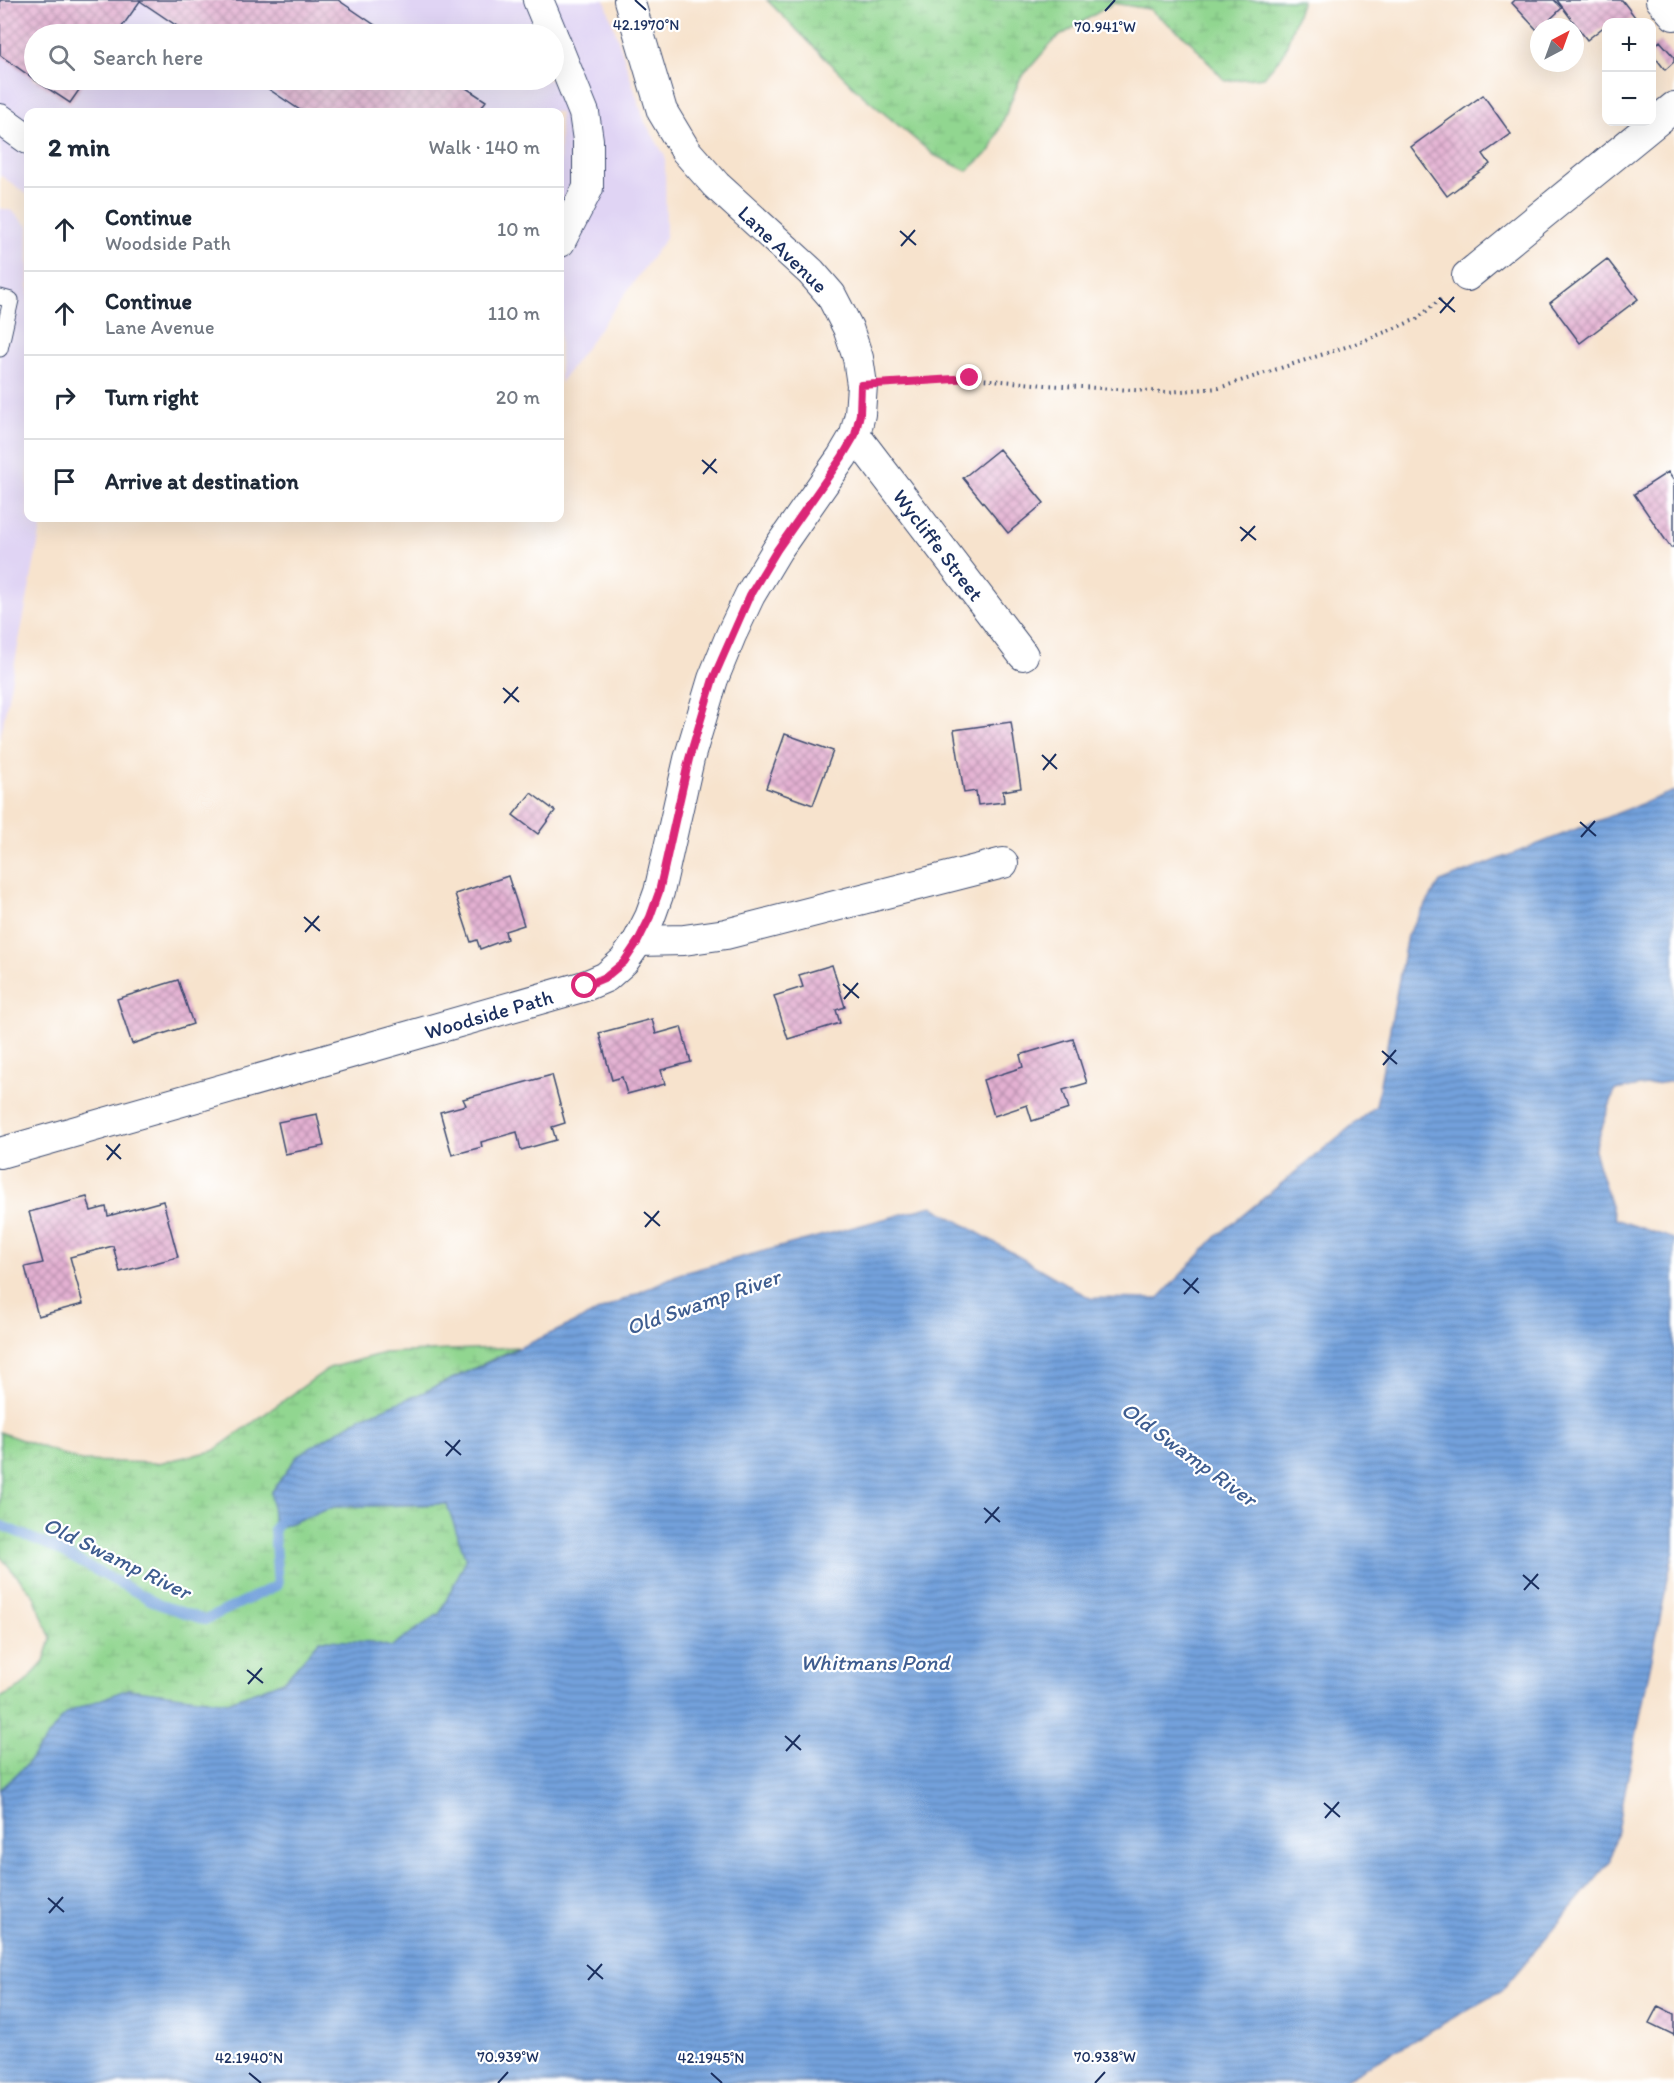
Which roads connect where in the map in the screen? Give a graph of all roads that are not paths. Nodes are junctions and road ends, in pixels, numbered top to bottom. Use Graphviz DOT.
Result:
graph roads {
  1 [pos="538,0"];
  2 [pos="629,0"];
  3 [pos="1661,0"];
  4 [pos="1674,15"];
  5 [pos="548,24"];
  6 [pos="564,64"];
  7 [pos="1674,107"];
  8 [pos="0,119"];
  9 [pos="24,136"];
  10 [pos="564,234"];
  11 [pos="1467,276"];
  12 [pos="0,297"];
  13 [pos="0,349"];
  14 [pos="855,435"];
  15 [pos="1023,655"];
  16 [pos="1003,863"];
  17 [pos="638,941"];
  18 [pos="0,1153"];
  1 -- 5 [label="street"];
  2 -- 14 [label="street, Lane Avenue"];
  3 -- 4 [label="street"];
  6 -- 10 [label="street"];
  7 -- 11 [label="street"];
  8 -- 9 [label="street"];
  12 -- 13 [label="lane"];
  14 -- 15 [label="street, Wycliffe Street"];
  14 -- 17 [label="street, Lane Avenue"];
  16 -- 17 [label="street"];
  17 -- 18 [label="street, Woodside Path"];
}
